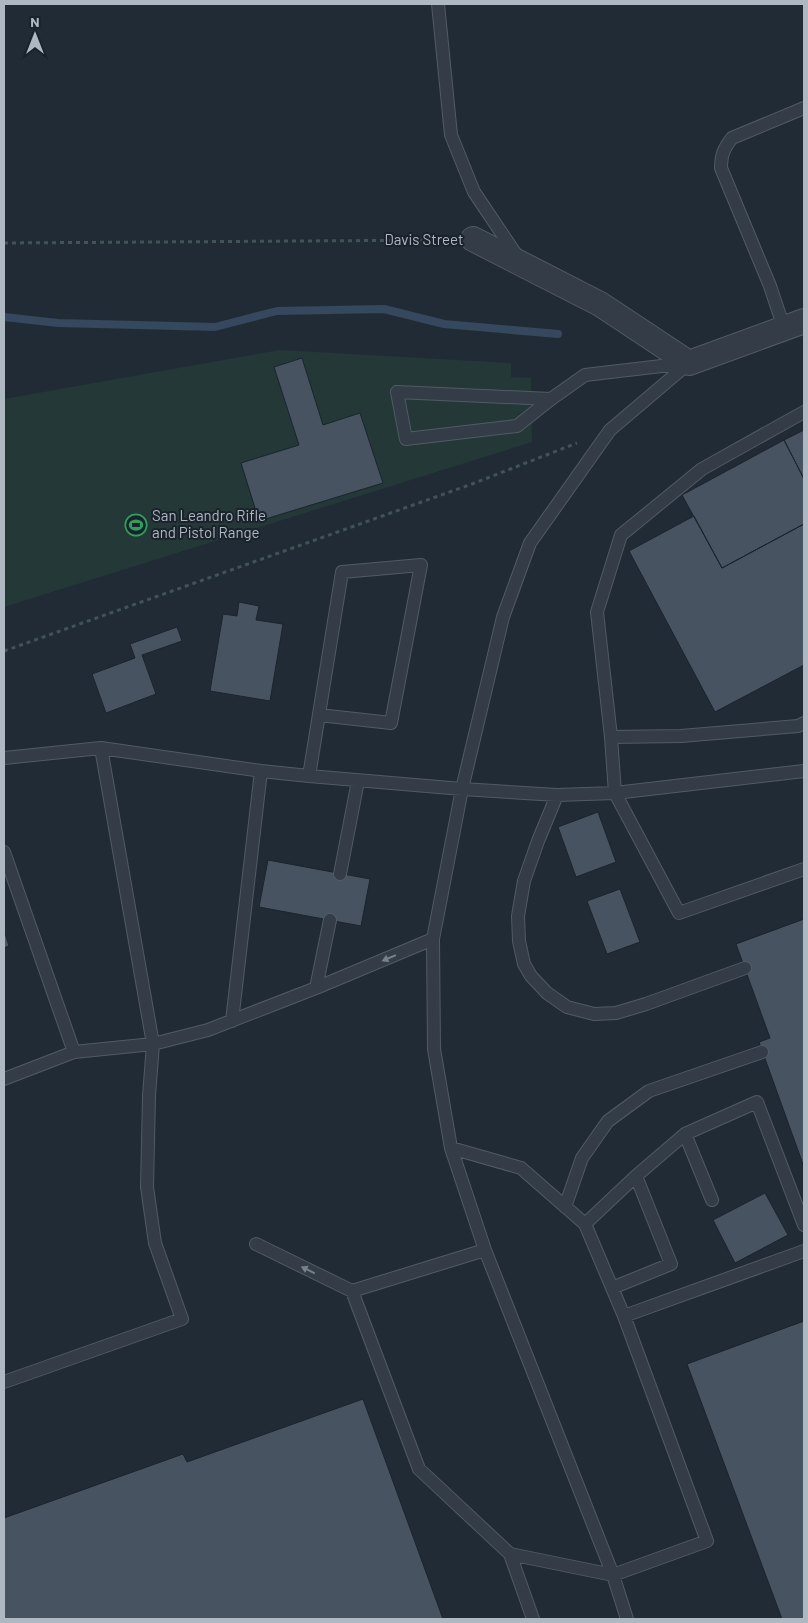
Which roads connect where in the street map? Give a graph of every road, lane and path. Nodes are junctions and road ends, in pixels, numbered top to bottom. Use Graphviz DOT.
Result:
graph roads {
  1 [pos="438,4"];
  2 [pos="804,108"];
  3 [pos="473,240"];
  4 [pos="4,243"];
  5 [pos="524,265"];
  6 [pos="794,324"];
  7 [pos="689,362"];
  8 [pos="551,399"];
  9 [pos="804,412"];
  10 [pos="610,430"];
  11 [pos="4,651"];
  12 [pos="318,715"];
  13 [pos="804,723"];
  14 [pos="611,737"];
  15 [pos="101,748"];
  16 [pos="4,758"];
  17 [pos="261,771"];
  18 [pos="804,771"];
  19 [pos="309,776"];
  20 [pos="358,781"];
  21 [pos="462,789"];
  22 [pos="615,793"];
  23 [pos="557,795"];
  24 [pos="4,852"];
  25 [pos="804,869"];
  26 [pos="340,874"];
  27 [pos="330,920"];
  28 [pos="434,939"];
  29 [pos="745,968"];
  30 [pos="316,988"];
  31 [pos="232,1021"];
  32 [pos="153,1044"];
  33 [pos="74,1052"];
  34 [pos="762,1052"];
  35 [pos="4,1079"];
  36 [pos="685,1134"];
  37 [pos="451,1148"];
  38 [pos="636,1176"];
  39 [pos="712,1200"];
  40 [pos="565,1207"];
  41 [pos="585,1224"];
  42 [pos="804,1225"];
  43 [pos="256,1244"];
  44 [pos="485,1250"];
  45 [pos="804,1251"];
  46 [pos="612,1288"];
  47 [pos="352,1291"];
  48 [pos="624,1316"];
  49 [pos="4,1382"];
  50 [pos="510,1554"];
  51 [pos="613,1576"];
  52 [pos="533,1619"];
  53 [pos="627,1619"];
  1 -- 5 [label="lane"];
  2 -- 6 [label="lane"];
  3 -- 4 [label="path, Davis Street"];
  3 -- 5 [label="street, Davis Street"];
  5 -- 7 [label="street, Davis Street"];
  6 -- 7 [label="street"];
  7 -- 8 [label="lane"];
  7 -- 10 [label="lane"];
  8 -- 8 [label="lane"];
  9 -- 14 [label="lane"];
  10 -- 11 [label="path"];
  10 -- 21 [label="lane"];
  12 -- 12 [label="lane"];
  12 -- 19 [label="lane"];
  13 -- 14 [label="lane"];
  14 -- 22 [label="lane"];
  15 -- 16 [label="lane"];
  15 -- 17 [label="lane"];
  15 -- 32 [label="lane"];
  17 -- 19 [label="lane"];
  17 -- 31 [label="lane"];
  18 -- 22 [label="lane"];
  19 -- 20 [label="lane"];
  20 -- 21 [label="lane"];
  20 -- 26 [label="lane"];
  21 -- 23 [label="lane"];
  21 -- 28 [label="lane"];
  22 -- 23 [label="lane"];
  22 -- 25 [label="lane"];
  23 -- 29 [label="lane"];
  24 -- 33 [label="lane"];
  27 -- 30 [label="lane"];
  28 -- 30 [label="lane, one-way"];
  28 -- 37 [label="lane"];
  30 -- 31 [label="lane"];
  31 -- 32 [label="lane"];
  32 -- 33 [label="lane"];
  32 -- 49 [label="lane"];
  33 -- 35 [label="lane"];
  34 -- 40 [label="lane"];
  36 -- 38 [label="lane"];
  36 -- 39 [label="lane"];
  36 -- 42 [label="lane"];
  37 -- 40 [label="lane"];
  37 -- 44 [label="lane"];
  38 -- 41 [label="lane"];
  38 -- 46 [label="lane"];
  40 -- 41 [label="lane"];
  41 -- 46 [label="lane"];
  47 -- 43 [label="lane, one-way"];
  44 -- 47 [label="lane"];
  44 -- 51 [label="lane"];
  45 -- 48 [label="lane"];
  46 -- 48 [label="lane"];
  47 -- 50 [label="lane"];
  48 -- 51 [label="lane"];
  50 -- 51 [label="lane"];
  50 -- 52 [label="lane"];
  51 -- 53 [label="lane"];
}
